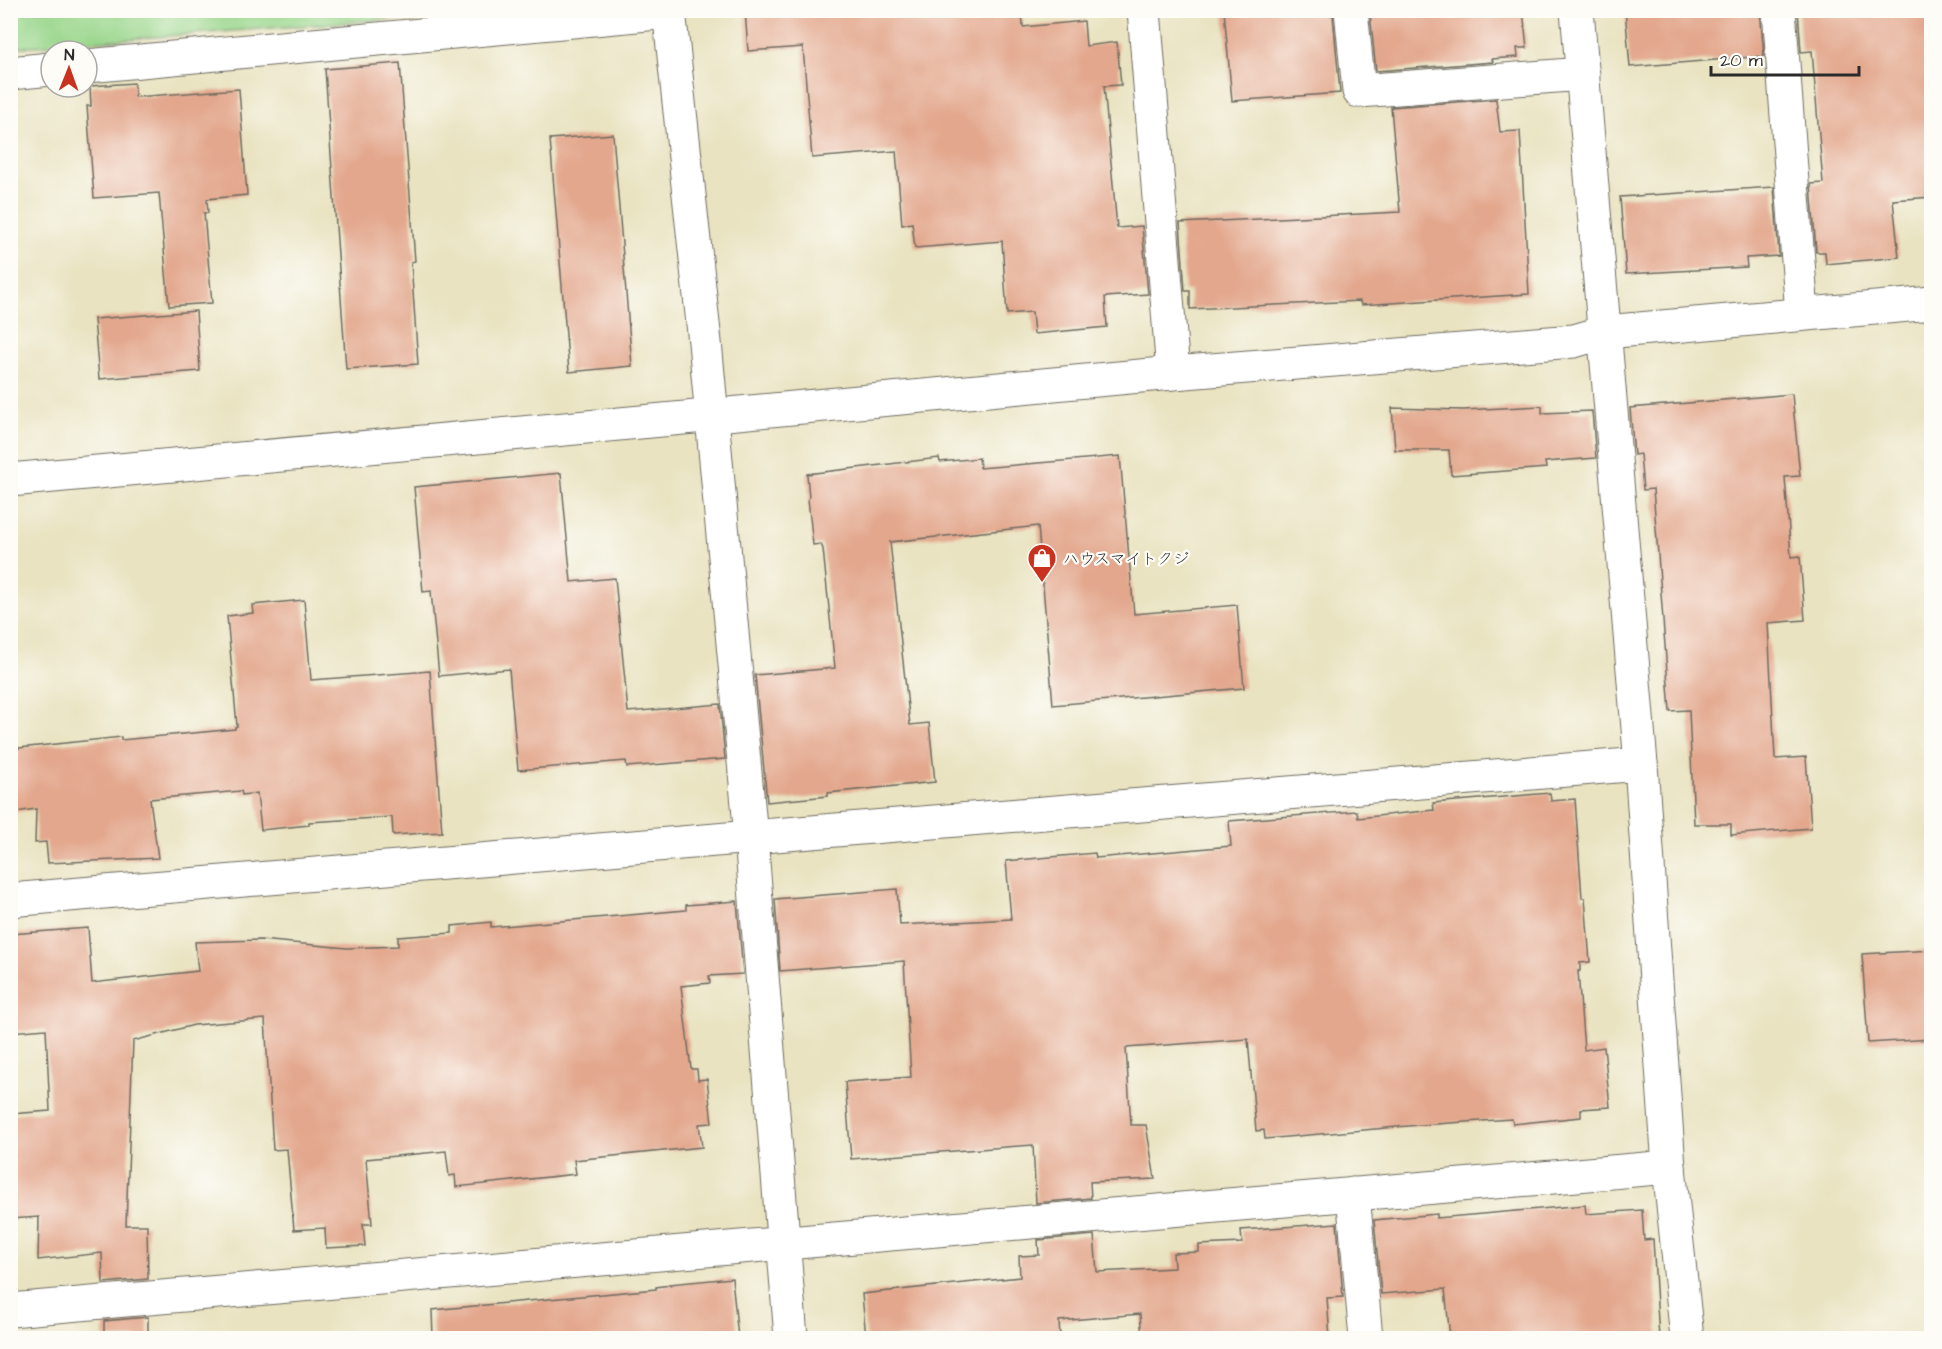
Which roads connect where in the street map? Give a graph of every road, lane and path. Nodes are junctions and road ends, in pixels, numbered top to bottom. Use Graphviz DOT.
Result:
graph roads {
  1 [pos="1144,10"];
  2 [pos="1351,10"];
  3 [pos="1577,10"];
  4 [pos="1779,10"];
  5 [pos="669,11"];
  6 [pos="99,65"];
  7 [pos="39,70"];
  8 [pos="10,73"];
  9 [pos="1583,74"];
  10 [pos="1932,303"];
  11 [pos="1802,314"];
  12 [pos="1605,332"];
  13 [pos="1173,373"];
  14 [pos="711,415"];
  15 [pos="10,480"];
  16 [pos="1641,764"];
  17 [pos="751,837"];
  18 [pos="10,900"];
  19 [pos="1669,1167"];
  20 [pos="1353,1194"];
  21 [pos="785,1242"];
  22 [pos="10,1310"];
  23 [pos="791,1338"];
  24 [pos="1366,1338"];
  25 [pos="1687,1338"];
  1 -- 13 [label="street"];
  2 -- 9 [label="street"];
  3 -- 9 [label="street"];
  4 -- 11 [label="street"];
  5 -- 6 [label="street"];
  5 -- 14 [label="street"];
  7 -- 8 [label="street"];
  9 -- 12 [label="street"];
  10 -- 11 [label="street"];
  11 -- 12 [label="street"];
  12 -- 13 [label="street"];
  12 -- 16 [label="street"];
  13 -- 14 [label="street"];
  14 -- 15 [label="street"];
  14 -- 17 [label="street"];
  16 -- 17 [label="street"];
  16 -- 19 [label="street"];
  17 -- 18 [label="street"];
  17 -- 21 [label="street"];
  19 -- 20 [label="street"];
  19 -- 25 [label="street"];
  20 -- 21 [label="street"];
  20 -- 24 [label="street"];
  21 -- 22 [label="street"];
  21 -- 23 [label="street"];
}
